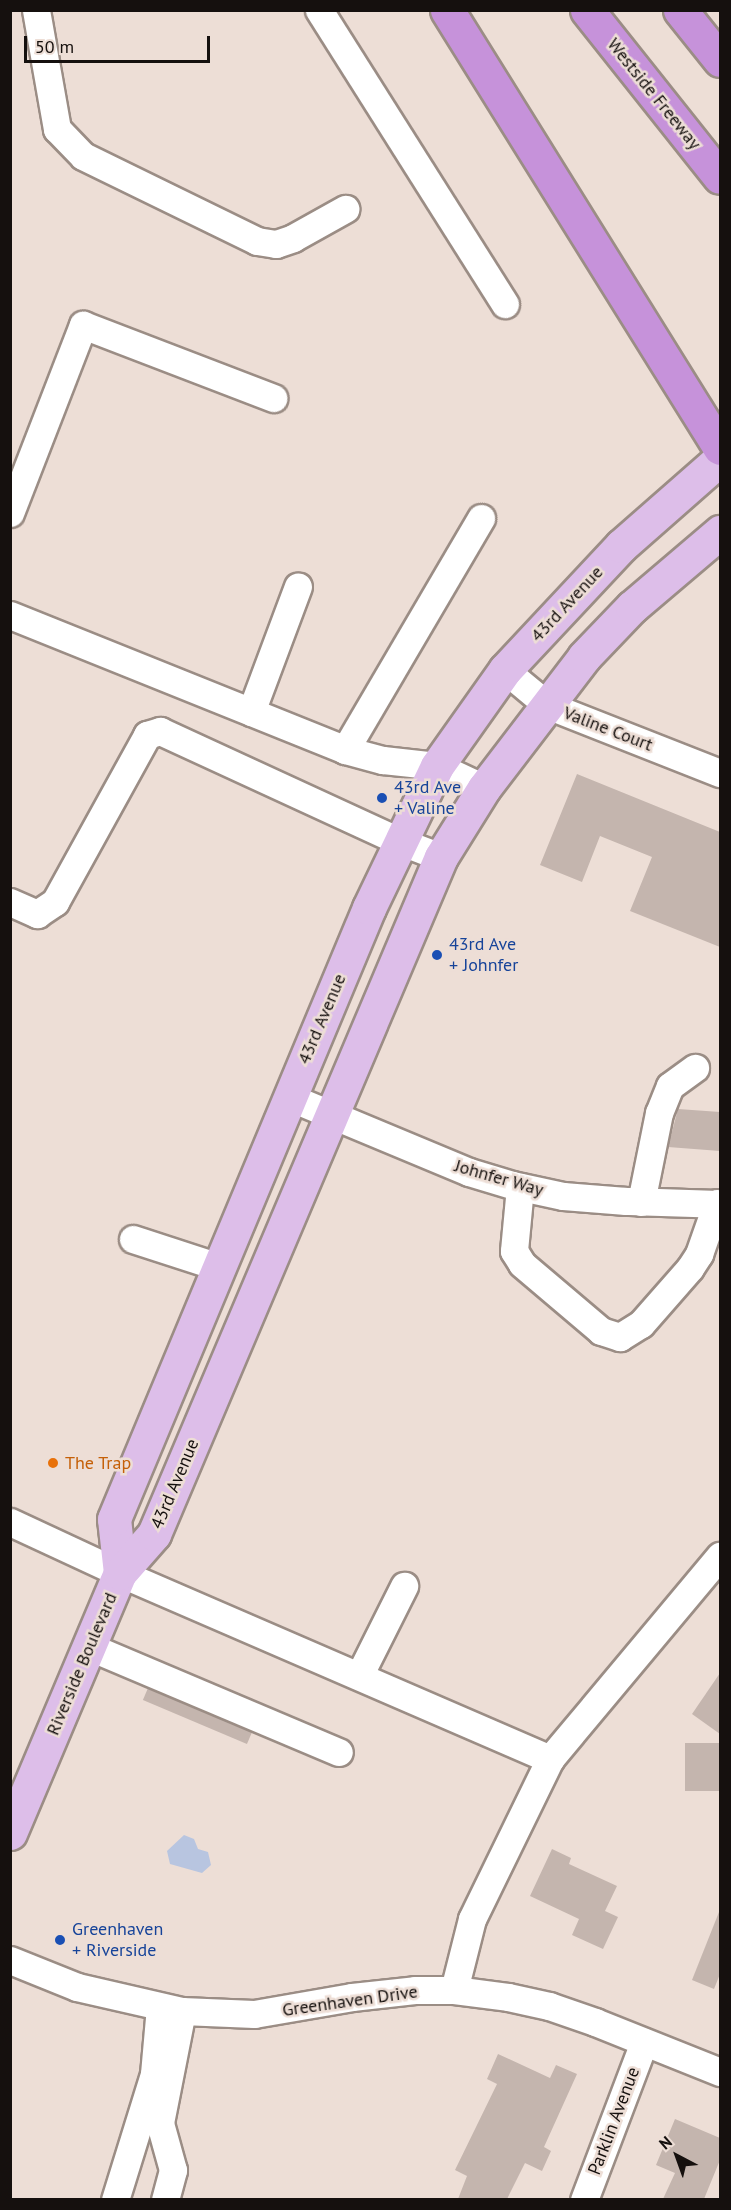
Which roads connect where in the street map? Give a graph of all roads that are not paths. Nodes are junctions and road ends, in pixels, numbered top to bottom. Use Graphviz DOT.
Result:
graph roads {
  1 [pos="36,10"];
  2 [pos="319,10"];
  3 [pos="447,10"];
  4 [pos="587,10"];
  5 [pos="680,10"];
  6 [pos="720,60"];
  7 [pos="720,177"];
  8 [pos="345,209"];
  9 [pos="505,304"];
  10 [pos="273,398"];
  11 [pos="720,448"];
  12 [pos="720,459"];
  13 [pos="10,513"];
  14 [pos="481,518"];
  15 [pos="720,532"];
  16 [pos="298,585"];
  17 [pos="10,615"];
  18 [pos="505,670"];
  19 [pos="547,705"];
  20 [pos="251,712"];
  21 [pos="345,750"];
  22 [pos="715,763"];
  23 [pos="437,766"];
  24 [pos="484,788"];
  25 [pos="399,841"];
  26 [pos="441,857"];
  27 [pos="10,902"];
  28 [pos="695,1068"];
  29 [pos="290,1097"];
  30 [pos="332,1114"];
  31 [pos="520,1187"];
  32 [pos="641,1202"];
  33 [pos="719,1203"];
  34 [pos="133,1239"];
  35 [pos="219,1267"];
  36 [pos="10,1522"];
  37 [pos="720,1556"];
  38 [pos="120,1573"];
  39 [pos="404,1586"];
  40 [pos="90,1647"];
  41 [pos="359,1676"];
  42 [pos="339,1752"];
  43 [pos="550,1759"];
  44 [pos="10,1833"];
  45 [pos="10,1960"];
  46 [pos="454,1990"];
  47 [pos="171,2009"];
  48 [pos="644,2042"];
  49 [pos="720,2072"];
  50 [pos="115,2199"];
  51 [pos="165,2199"];
  52 [pos="584,2199"];
  1 -- 8 [label="street"];
  2 -- 9 [label="street"];
  3 -- 11 [label="highway"];
  4 -- 7 [label="highway, Westside Freeway"];
  5 -- 6 [label="highway"];
  10 -- 13 [label="street"];
  12 -- 18 [label="main road, 43rd Avenue"];
  14 -- 21 [label="street"];
  15 -- 19 [label="main road, 43rd Avenue"];
  16 -- 20 [label="street"];
  17 -- 20 [label="street"];
  18 -- 19 [label="street, Valine Court"];
  18 -- 23 [label="main road, 43rd Avenue"];
  19 -- 22 [label="street, Valine Court"];
  19 -- 24 [label="main road, 43rd Avenue"];
  20 -- 21 [label="street"];
  21 -- 23 [label="street"];
  23 -- 24 [label="street"];
  23 -- 25 [label="main road, 43rd Avenue"];
  24 -- 26 [label="main road, 43rd Avenue"];
  25 -- 26 [label="street"];
  25 -- 27 [label="street"];
  25 -- 29 [label="main road, 43rd Avenue"];
  26 -- 30 [label="main road, 43rd Avenue"];
  28 -- 32 [label="street"];
  29 -- 30 [label="street, Johnfer Way"];
  29 -- 35 [label="main road, 43rd Avenue"];
  30 -- 31 [label="street, Johnfer Way"];
  30 -- 38 [label="main road, 43rd Avenue"];
  31 -- 32 [label="street, Johnfer Way"];
  31 -- 33 [label="street"];
  32 -- 33 [label="street, Johnfer Way"];
  34 -- 35 [label="street"];
  35 -- 38 [label="main road, 43rd Avenue"];
  36 -- 38 [label="street, Riverside Boulevard"];
  37 -- 43 [label="street"];
  38 -- 40 [label="main road, Riverside Boulevard"];
  38 -- 41 [label="street"];
  39 -- 41 [label="street"];
  40 -- 42 [label="street"];
  40 -- 44 [label="main road, Riverside Boulevard"];
  41 -- 43 [label="street"];
  43 -- 46 [label="street"];
  45 -- 47 [label="street, Greenhaven Drive"];
  46 -- 47 [label="street, Greenhaven Drive"];
  46 -- 48 [label="street, Greenhaven Drive"];
  47 -- 50 [label="street"];
  47 -- 51 [label="street"];
  48 -- 49 [label="street, Greenhaven Drive"];
  48 -- 52 [label="street, Parklin Avenue"];
}
